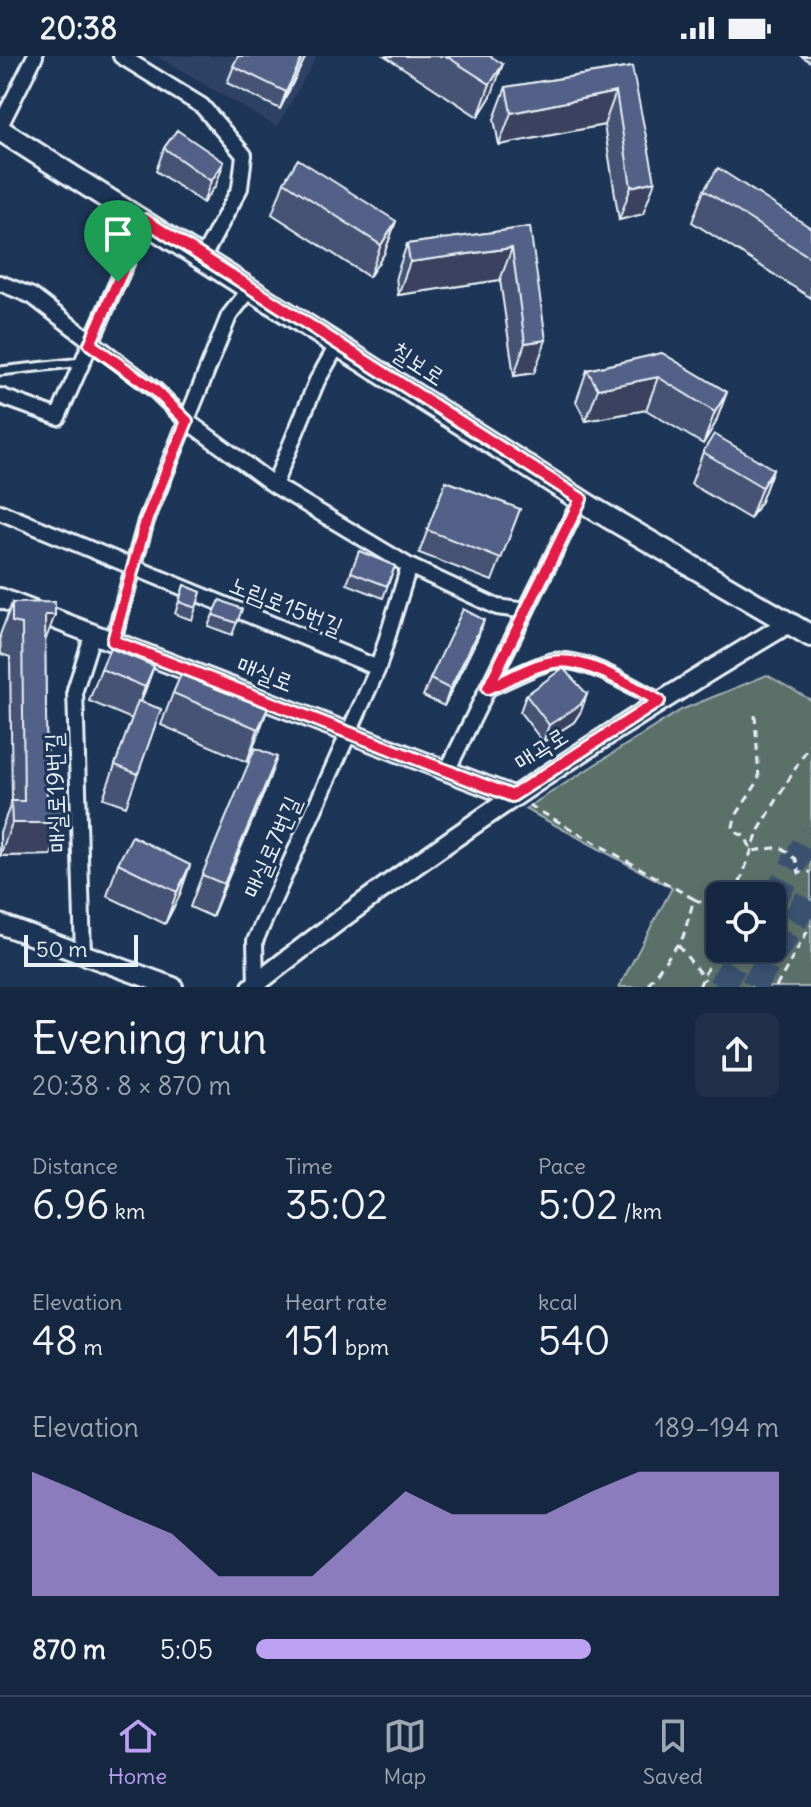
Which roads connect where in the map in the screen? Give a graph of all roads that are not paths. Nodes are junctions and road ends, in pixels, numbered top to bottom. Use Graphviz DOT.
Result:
graph roads {
  1 [pos="35,56"];
  2 [pos="121,56"];
  3 [pos="0,128"];
  4 [pos="145,220"];
  5 [pos="203,257"];
  6 [pos="0,283"];
  7 [pos="251,288"];
  8 [pos="90,344"];
  9 [pos="338,344"];
  10 [pos="82,362"];
  11 [pos="0,371"];
  12 [pos="0,396"];
  13 [pos="187,421"];
  14 [pos="274,485"];
  15 [pos="581,499"];
  16 [pos="0,512"];
  17 [pos="409,566"];
  18 [pos="134,567"];
  19 [pos="0,598"];
  20 [pos="526,611"];
  21 [pos="789,623"];
  22 [pos="93,633"];
  23 [pos="811,636"];
  24 [pos="113,641"];
  25 [pos="378,668"];
  26 [pos="488,688"];
  27 [pos="659,701"];
  28 [pos="347,732"];
  29 [pos="447,771"];
  30 [pos="512,796"];
  31 [pos="0,924"];
  32 [pos="83,954"];
  33 [pos="254,986"];
  34 [pos="173,987"];
  1 -- 3 [label="street"];
  2 -- 5 [label="street"];
  3 -- 4 [label="main road, 칠보로"];
  4 -- 5 [label="main road, 칠보로"];
  4 -- 8 [label="street"];
  5 -- 7 [label="main road, 칠보로"];
  6 -- 8 [label="street"];
  7 -- 9 [label="main road, 칠보로"];
  7 -- 13 [label="street"];
  8 -- 10 [label="street"];
  8 -- 13 [label="street"];
  9 -- 14 [label="street"];
  9 -- 15 [label="main road, 칠보로"];
  10 -- 11 [label="lane"];
  10 -- 12 [label="street"];
  13 -- 14 [label="street"];
  13 -- 18 [label="street"];
  14 -- 17 [label="street"];
  15 -- 20 [label="street"];
  15 -- 21 [label="main road, 칠보로"];
  16 -- 18 [label="street, 노림로15번길"];
  17 -- 20 [label="street"];
  17 -- 25 [label="street, 매실로7번길"];
  18 -- 24 [label="street"];
  18 -- 25 [label="street, 노림로15번길"];
  19 -- 22 [label="street, 매실로"];
  20 -- 26 [label="street"];
  21 -- 23 [label="main road, 칠보로"];
  21 -- 27 [label="street, 매곡로"];
  22 -- 24 [label="street, 매실로"];
  22 -- 32 [label="street, 매실로19번길"];
  24 -- 28 [label="street, 매실로"];
  25 -- 28 [label="street, 매실로7번길"];
  26 -- 27 [label="street"];
  26 -- 29 [label="street"];
  27 -- 30 [label="street, 매곡로"];
  28 -- 29 [label="street, 매실로"];
  28 -- 33 [label="street, 매실로7번길"];
  29 -- 30 [label="street, 매실로"];
  30 -- 33 [label="street, 매곡로"];
  31 -- 32 [label="street"];
  32 -- 34 [label="street"];
}
